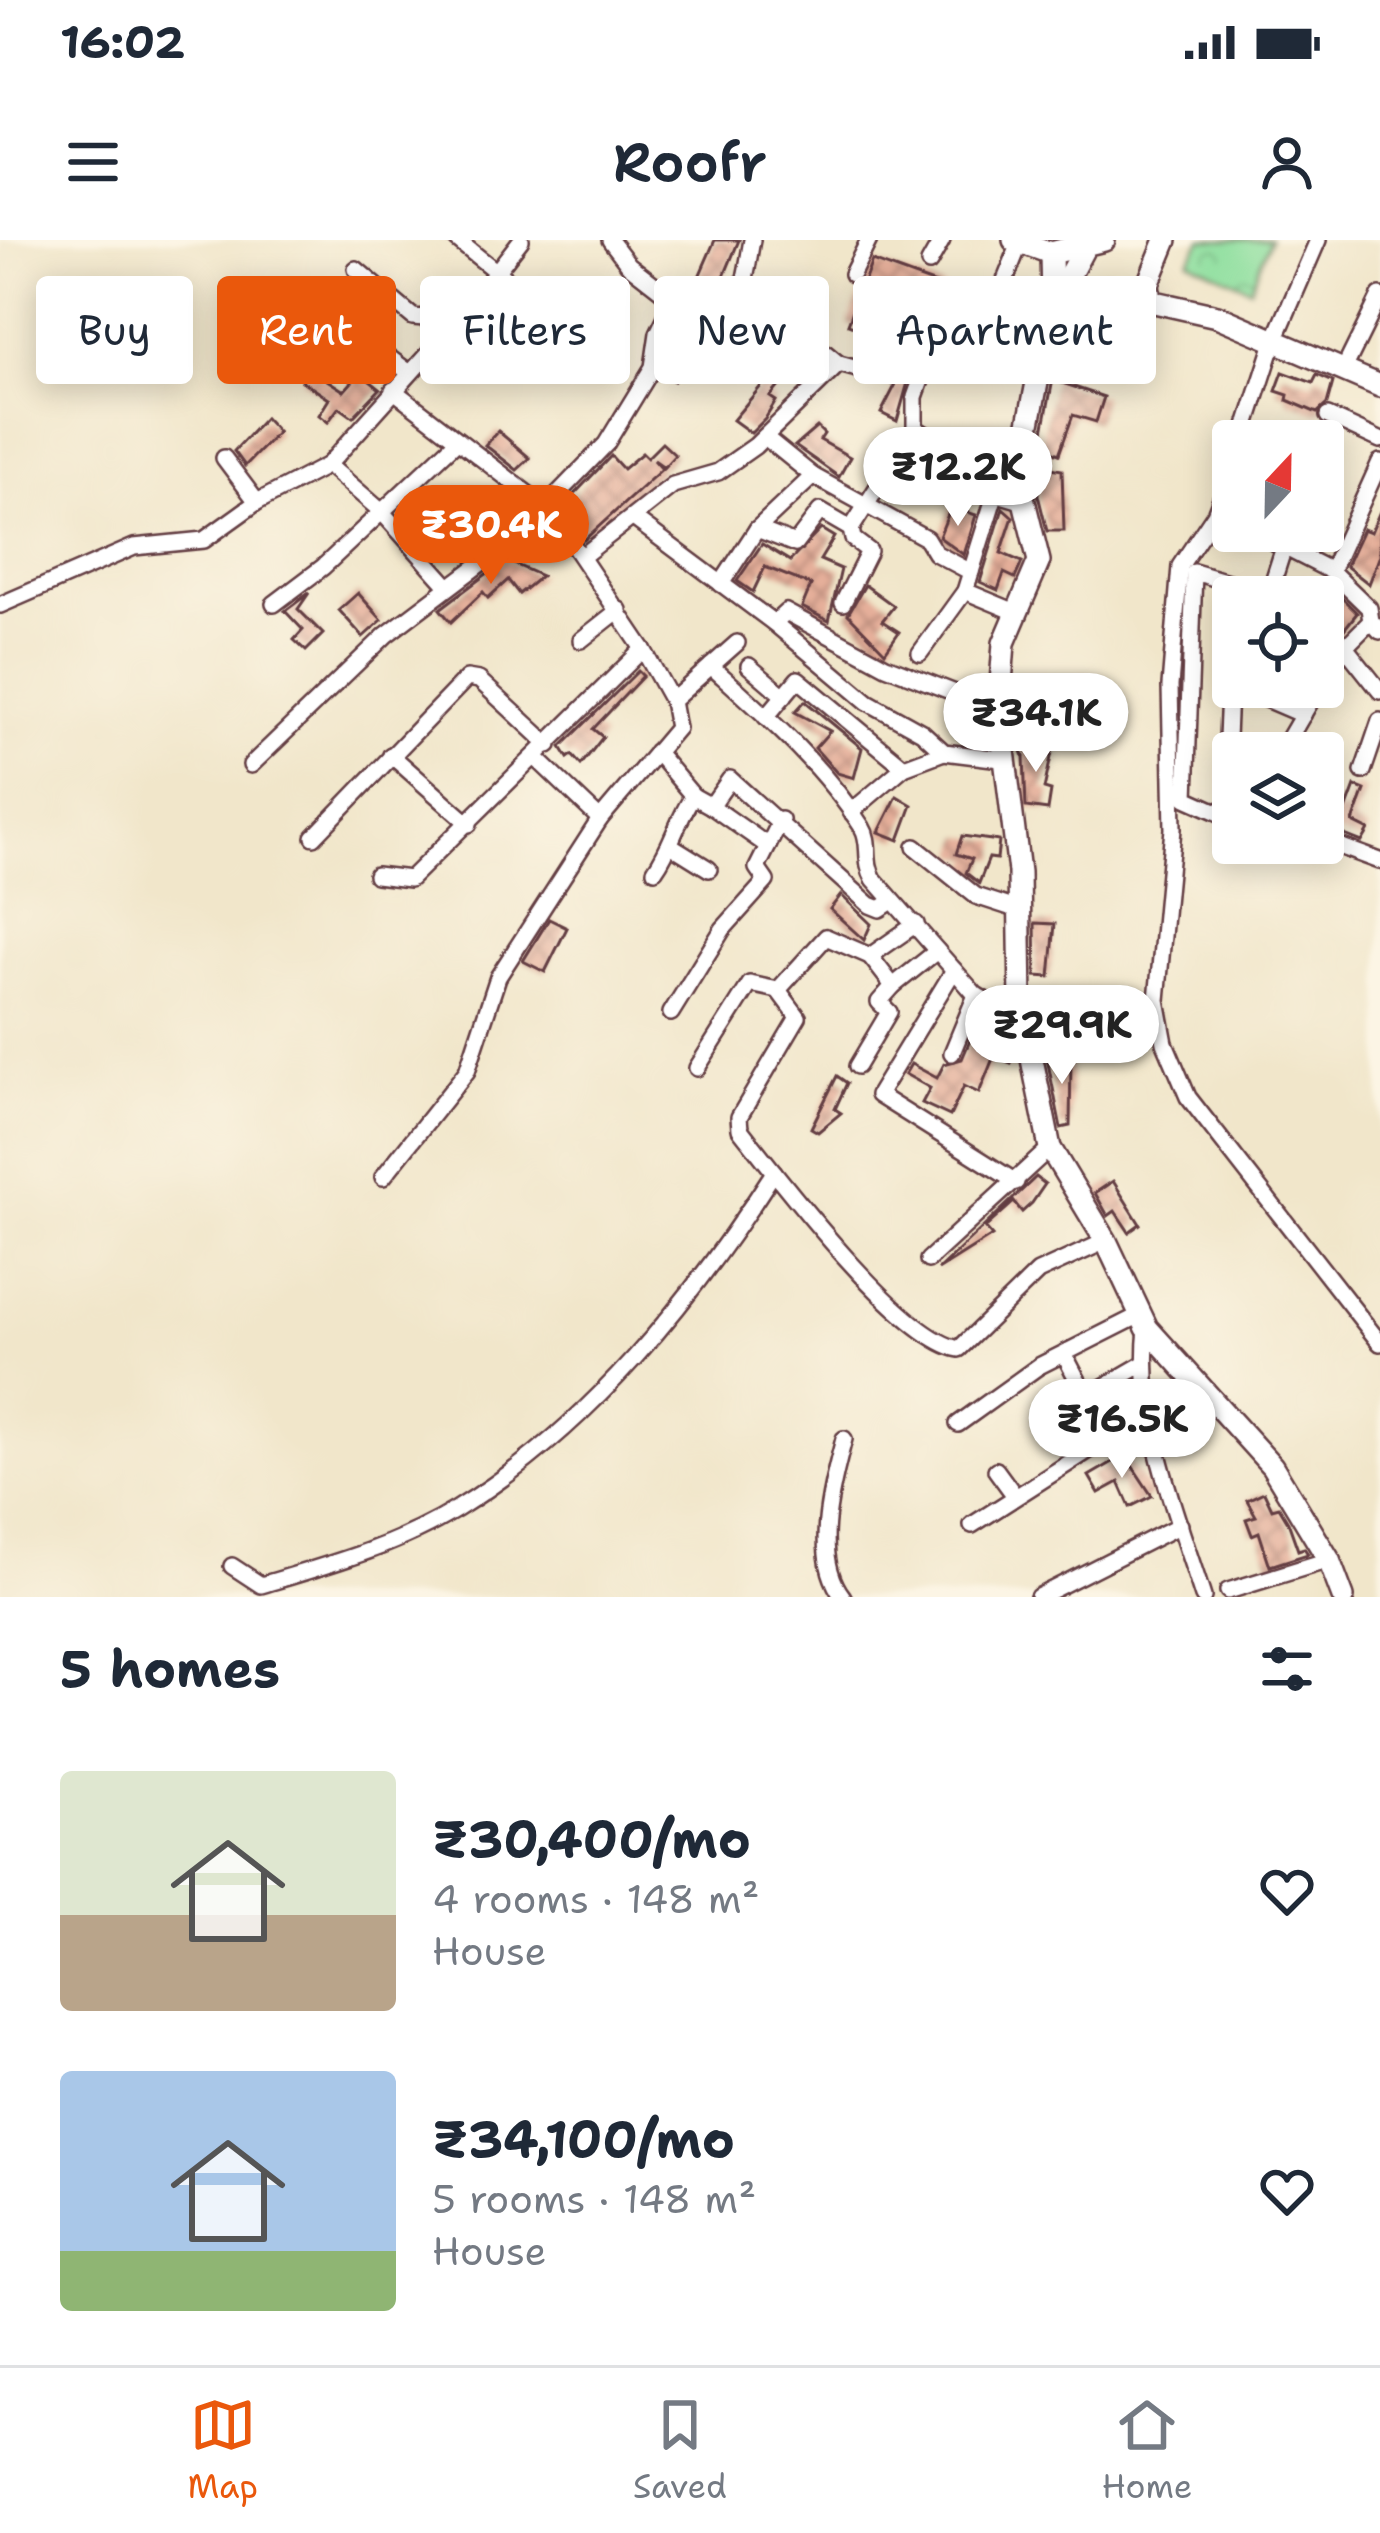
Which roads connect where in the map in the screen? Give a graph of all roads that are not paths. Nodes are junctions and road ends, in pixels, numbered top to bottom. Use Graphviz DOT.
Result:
graph roads {
  1 [pos="458,240"];
  2 [pos="521,240"];
  3 [pos="610,240"];
  4 [pos="752,240"];
  5 [pos="869,240"];
  6 [pos="942,240"];
  7 [pos="1166,240"];
  8 [pos="1318,240"];
  9 [pos="1017,242"];
  10 [pos="1095,243"];
  11 [pos="1054,247"];
  12 [pos="929,262"];
  13 [pos="356,269"];
  14 [pos="499,272"];
  15 [pos="852,274"];
  16 [pos="496,276"];
  17 [pos="504,276"];
  18 [pos="746,276"];
  19 [pos="1005,276"];
  20 [pos="1072,276"];
  21 [pos="654,284"];
  22 [pos="1380,297"];
  23 [pos="420,320"];
  24 [pos="1274,342"];
  25 [pos="829,356"];
  26 [pos="654,360"];
  27 [pos="396,363"];
  28 [pos="420,363"];
  29 [pos="839,364"];
  30 [pos="853,368"];
  31 [pos="1344,369"];
  32 [pos="410,374"];
  33 [pos="920,384"];
  34 [pos="1037,384"];
  35 [pos="1380,386"];
  36 [pos="393,390"];
  37 [pos="1328,416"];
  38 [pos="1249,420"];
  39 [pos="915,428"];
  40 [pos="765,437"];
  41 [pos="458,440"];
  42 [pos="1380,440"];
  43 [pos="224,458"];
  44 [pos="1380,462"];
  45 [pos="328,464"];
  46 [pos="813,476"];
  47 [pos="995,494"];
  48 [pos="1373,495"];
  49 [pos="256,502"];
  50 [pos="1025,502"];
  51 [pos="865,504"];
  52 [pos="547,509"];
  53 [pos="382,512"];
  54 [pos="1212,518"];
  55 [pos="636,520"];
  56 [pos="758,529"];
  57 [pos="851,529"];
  58 [pos="1282,552"];
  59 [pos="1294,552"];
  60 [pos="584,555"];
  61 [pos="1330,571"];
  62 [pos="971,572"];
  63 [pos="722,584"];
  64 [pos="448,586"];
  65 [pos="965,591"];
  66 [pos="843,603"];
  67 [pos="274,604"];
  68 [pos="0,605"];
  69 [pos="619,610"];
  70 [pos="1018,613"];
  71 [pos="774,623"];
  72 [pos="1375,626"];
  73 [pos="581,640"];
  74 [pos="737,644"];
  75 [pos="1345,647"];
  76 [pos="643,649"];
  77 [pos="920,653"];
  78 [pos="711,666"];
  79 [pos="748,666"];
  80 [pos="1380,691"];
  81 [pos="784,696"];
  82 [pos="672,701"];
  83 [pos="1307,708"];
  84 [pos="999,710"];
  85 [pos="1303,715"];
  86 [pos="766,717"];
  87 [pos="1380,721"];
  88 [pos="1227,732"];
  89 [pos="1293,732"];
  90 [pos="549,745"];
  91 [pos="656,752"];
  92 [pos="944,752"];
  93 [pos="391,755"];
  94 [pos="535,757"];
  95 [pos="1001,759"];
  96 [pos="251,765"];
  97 [pos="904,767"];
  98 [pos="1363,771"];
  99 [pos="693,796"];
  100 [pos="711,806"];
  101 [pos="1212,810"];
  102 [pos="851,812"];
  103 [pos="600,819"];
  104 [pos="781,820"];
  105 [pos="469,824"];
  106 [pos="314,837"];
  107 [pos="673,846"];
  108 [pos="768,846"];
  109 [pos="915,847"];
  110 [pos="1344,848"];
  111 [pos="1380,861"];
  112 [pos="709,869"];
  113 [pos="655,870"];
  114 [pos="376,875"];
  115 [pos="892,901"];
  116 [pos="1019,910"];
  117 [pos="916,925"];
  118 [pos="938,951"];
  119 [pos="870,956"];
  120 [pos="953,970"];
  121 [pos="892,986"];
  122 [pos="778,991"];
  123 [pos="976,995"];
  124 [pos="1021,1005"];
  125 [pos="671,1012"];
  126 [pos="952,1054"];
  127 [pos="857,1066"];
  128 [pos="697,1068"];
  129 [pos="1050,1148"];
  130 [pos="774,1172"];
  131 [pos="383,1177"];
  132 [pos="1016,1182"];
  133 [pos="1106,1241"];
  134 [pos="928,1260"];
  135 [pos="1143,1322"];
  136 [pos="1380,1343"];
  137 [pos="1064,1354"];
  138 [pos="1143,1364"];
  139 [pos="1086,1397"];
  140 [pos="1149,1412"];
  141 [pos="958,1424"];
  142 [pos="1108,1438"];
  143 [pos="844,1439"];
  144 [pos="996,1470"];
  145 [pos="1015,1496"];
  146 [pos="1180,1525"];
  147 [pos="972,1526"];
  148 [pos="1329,1560"];
  149 [pos="232,1565"];
  150 [pos="1228,1591"];
  151 [pos="843,1597"];
  152 [pos="1038,1597"];
  153 [pos="1203,1597"];
  154 [pos="1343,1597"];
  1 -- 14 [label="street"];
  2 -- 14 [label="street"];
  3 -- 21 [label="street"];
  4 -- 18 [label="street"];
  5 -- 15 [label="street"];
  6 -- 12 [label="street"];
  7 -- 24 [label="street"];
  8 -- 24 [label="street"];
  9 -- 11 [label="street"];
  9 -- 19 [label="street"];
  10 -- 11 [label="street"];
  10 -- 20 [label="street"];
  13 -- 23 [label="street"];
  14 -- 16 [label="street"];
  14 -- 17 [label="street"];
  22 -- 31 [label="street"];
  24 -- 31 [label="street"];
  24 -- 38 [label="street"];
  25 -- 29 [label="street"];
  26 -- 52 [label="street"];
  27 -- 32 [label="street"];
  28 -- 32 [label="street"];
  29 -- 30 [label="street"];
  29 -- 40 [label="street"];
  31 -- 35 [label="street"];
  32 -- 36 [label="street"];
  33 -- 39 [label="street"];
  34 -- 50 [label="street"];
  36 -- 41 [label="street"];
  36 -- 45 [label="street"];
  37 -- 42 [label="street"];
  39 -- 47 [label="street"];
  39 -- 51 [label="street"];
  40 -- 46 [label="street"];
  40 -- 55 [label="street"];
  41 -- 52 [label="street"];
  41 -- 53 [label="street"];
  43 -- 49 [label="street"];
  44 -- 48 [label="street"];
  45 -- 49 [label="street"];
  45 -- 53 [label="street"];
  46 -- 51 [label="street"];
  46 -- 56 [label="street"];
  47 -- 50 [label="street"];
  47 -- 62 [label="street"];
  48 -- 61 [label="street"];
  49 -- 68 [label="street"];
  50 -- 70 [label="street"];
  51 -- 57 [label="street"];
  51 -- 62 [label="street"];
  52 -- 60 [label="street"];
  52 -- 64 [label="street"];
  53 -- 64 [label="street"];
  53 -- 67 [label="street"];
  54 -- 136 [label="street"];
  55 -- 60 [label="street"];
  55 -- 63 [label="street"];
  56 -- 57 [label="street"];
  56 -- 63 [label="street"];
  57 -- 66 [label="street"];
  58 -- 101 [label="street"];
  59 -- 61 [label="street"];
  60 -- 69 [label="street"];
  61 -- 72 [label="street"];
  62 -- 65 [label="street"];
  63 -- 71 [label="street"];
  64 -- 96 [label="street"];
  65 -- 70 [label="street"];
  65 -- 77 [label="street"];
  69 -- 73 [label="street"];
  69 -- 76 [label="street"];
  70 -- 84 [label="street"];
  71 -- 84 [label="street"];
  71 -- 92 [label="street"];
  72 -- 75 [label="street"];
  74 -- 78 [label="street"];
  75 -- 80 [label="street"];
  76 -- 82 [label="street"];
  76 -- 90 [label="street"];
  78 -- 82 [label="street"];
  78 -- 86 [label="street"];
  79 -- 81 [label="street"];
  81 -- 86 [label="street"];
  81 -- 97 [label="street"];
  82 -- 91 [label="street"];
  83 -- 85 [label="street"];
  84 -- 95 [label="street"];
  85 -- 88 [label="street"];
  85 -- 89 [label="street"];
  86 -- 102 [label="street"];
  87 -- 98 [label="street"];
  90 -- 93 [label="street"];
  90 -- 94 [label="street"];
  91 -- 99 [label="street"];
  91 -- 103 [label="street"];
  92 -- 95 [label="street"];
  92 -- 97 [label="street"];
  93 -- 105 [label="street"];
  93 -- 106 [label="street"];
  94 -- 103 [label="street"];
  94 -- 105 [label="street"];
  95 -- 116 [label="street"];
  97 -- 102 [label="street"];
  99 -- 100 [label="street"];
  99 -- 107 [label="street"];
  100 -- 104 [label="street"];
  100 -- 108 [label="street"];
  102 -- 115 [label="street"];
  103 -- 131 [label="street"];
  104 -- 108 [label="street"];
  104 -- 115 [label="street"];
  105 -- 114 [label="street"];
  107 -- 112 [label="street"];
  107 -- 113 [label="street"];
  108 -- 125 [label="street"];
  109 -- 116 [label="street"];
  110 -- 111 [label="street"];
  115 -- 117 [label="street"];
  116 -- 124 [label="street"];
  117 -- 118 [label="street"];
  117 -- 119 [label="street"];
  118 -- 120 [label="street"];
  118 -- 121 [label="street"];
  119 -- 121 [label="street"];
  119 -- 122 [label="street"];
  120 -- 123 [label="street"];
  120 -- 132 [label="street"];
  121 -- 127 [label="street"];
  122 -- 128 [label="street"];
  122 -- 130 [label="street"];
  123 -- 124 [label="street"];
  123 -- 126 [label="street"];
  124 -- 129 [label="street"];
  129 -- 132 [label="street"];
  129 -- 133 [label="street"];
  130 -- 133 [label="street"];
  130 -- 149 [label="street"];
  132 -- 134 [label="street"];
  133 -- 135 [label="street"];
  135 -- 137 [label="street"];
  135 -- 138 [label="street"];
  135 -- 148 [label="street"];
  137 -- 139 [label="street"];
  137 -- 141 [label="street"];
  138 -- 139 [label="street"];
  138 -- 140 [label="street"];
  139 -- 142 [label="street"];
  140 -- 142 [label="street"];
  140 -- 146 [label="street"];
  142 -- 145 [label="street"];
  143 -- 151 [label="street"];
  144 -- 145 [label="street"];
  145 -- 147 [label="street"];
  146 -- 152 [label="street"];
  146 -- 153 [label="street"];
  148 -- 150 [label="street"];
  148 -- 154 [label="street"];
}
